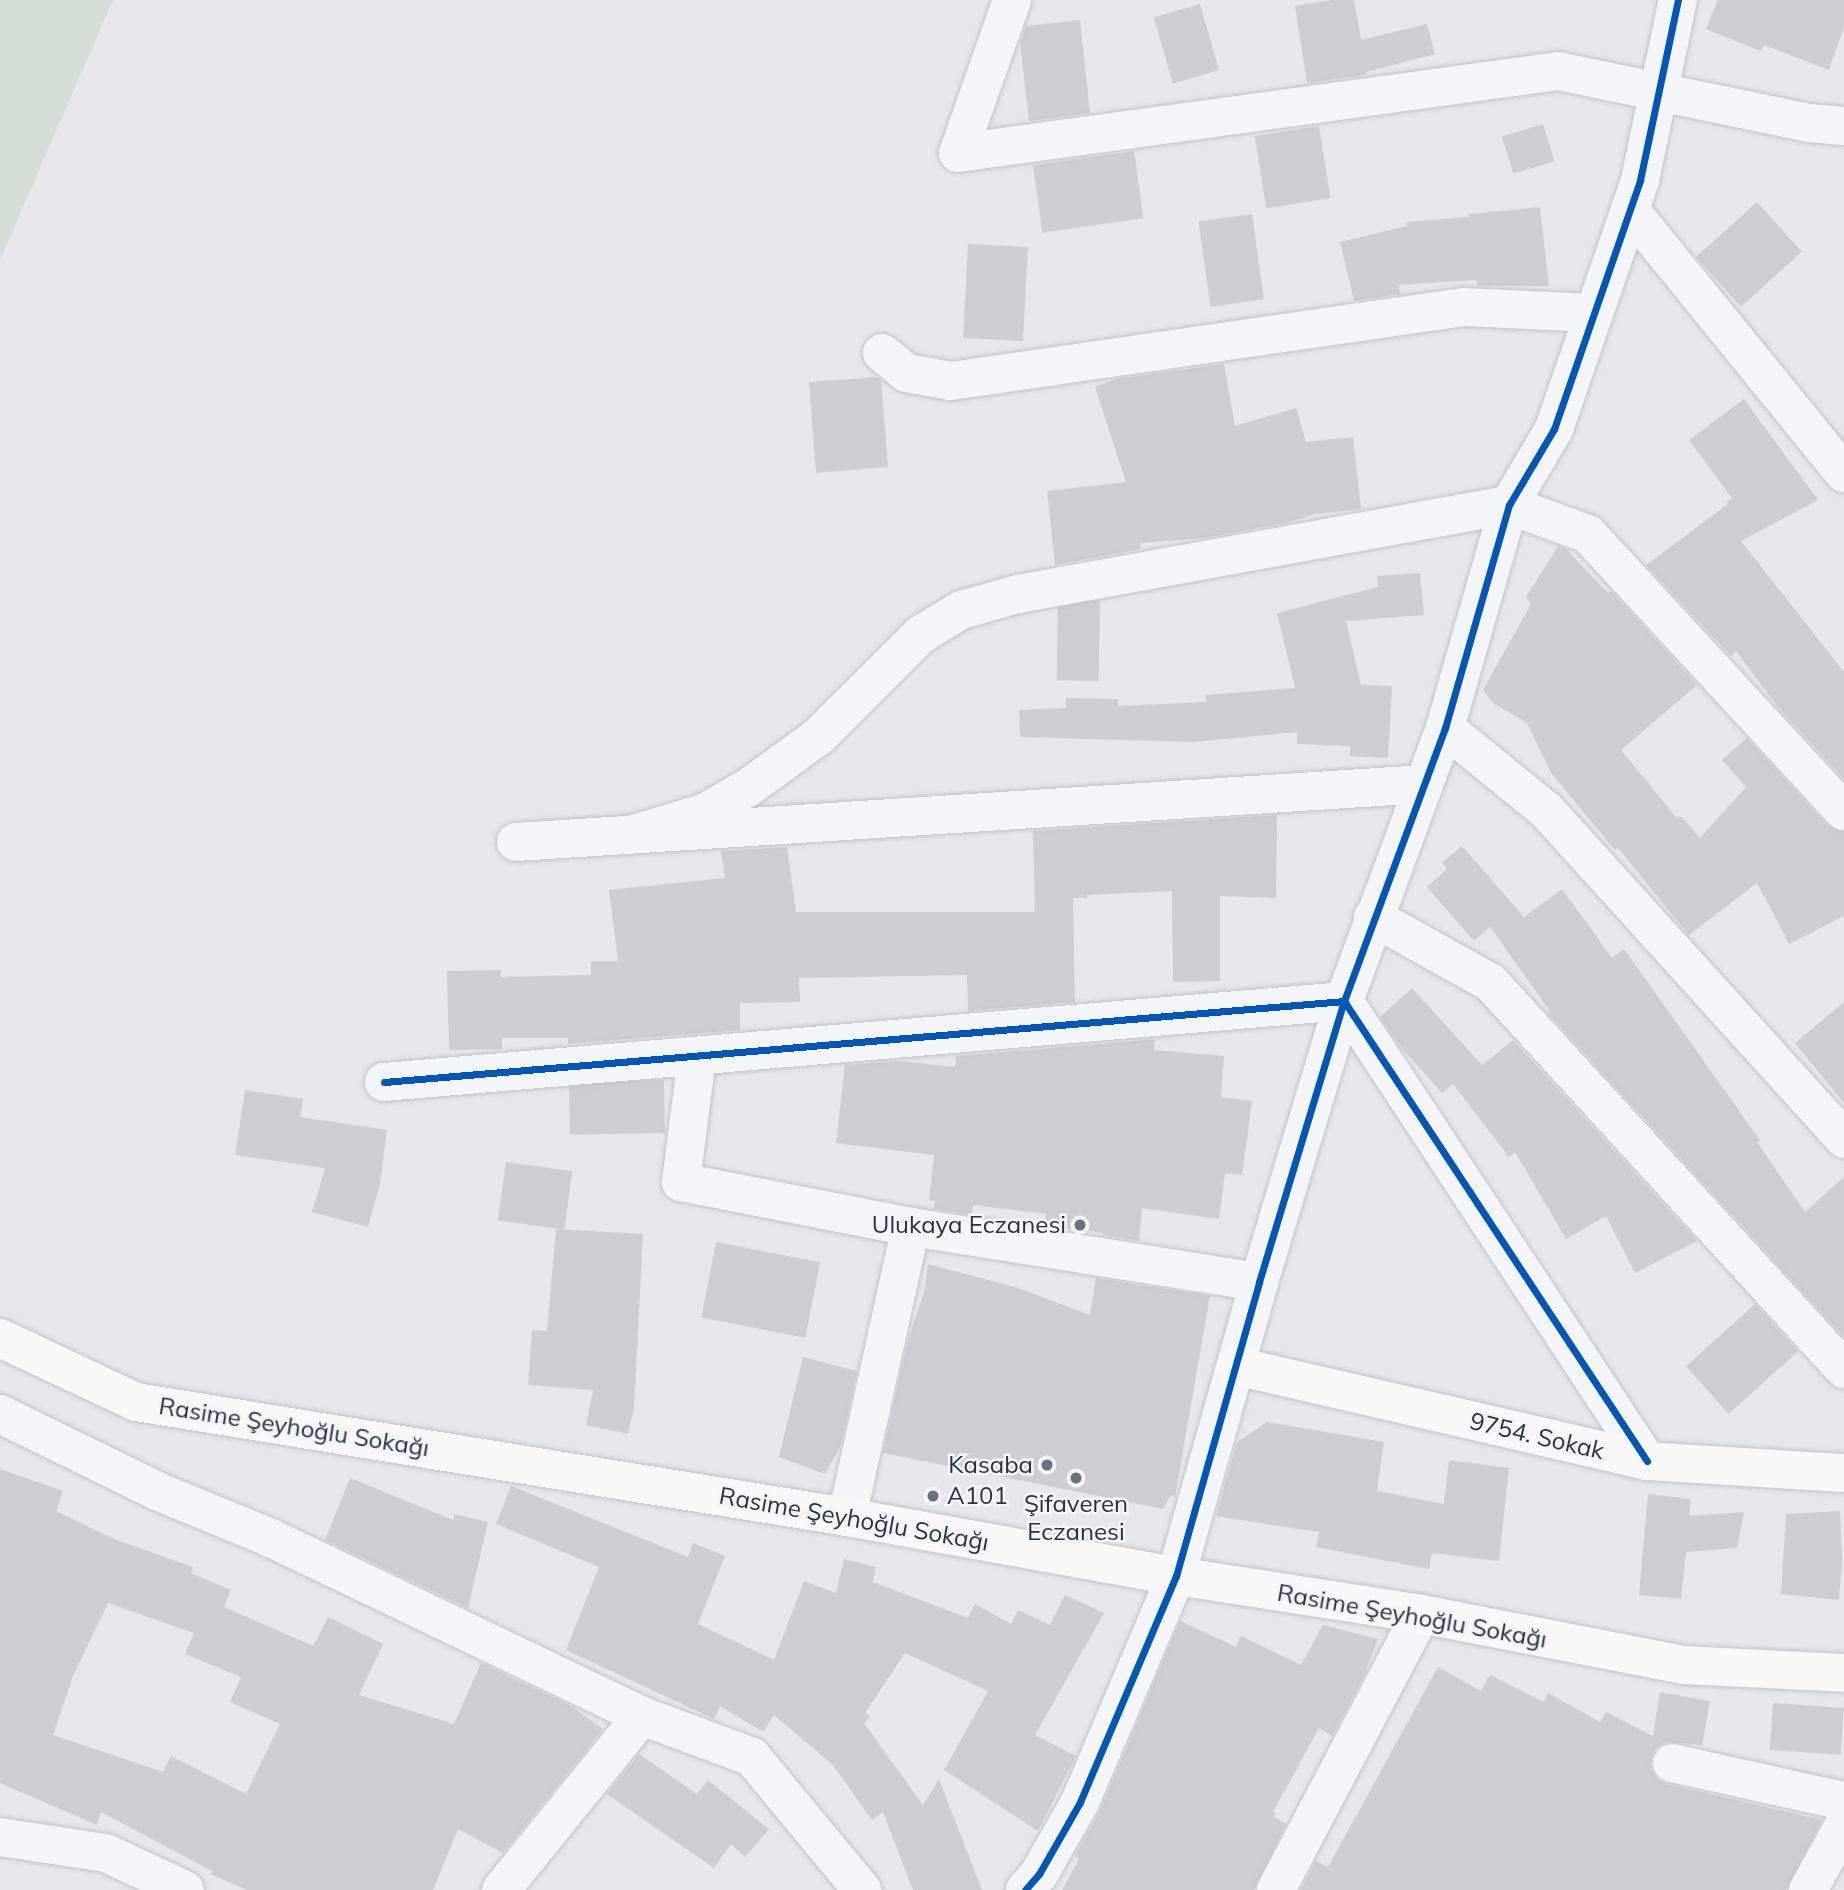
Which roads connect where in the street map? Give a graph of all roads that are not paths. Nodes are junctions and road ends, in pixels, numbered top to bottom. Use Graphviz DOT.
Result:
graph roads {
  1 [pos="1012,0"];
  2 [pos="1678,0"];
  3 [pos="1659,90"];
  4 [pos="1827,125"];
  5 [pos="1844,156"];
  6 [pos="1630,209"];
  7 [pos="1594,313"];
  8 [pos="882,353"];
  9 [pos="1844,473"];
  10 [pos="1509,505"];
  11 [pos="1445,728"];
  12 [pos="1424,784"];
  13 [pos="1844,811"];
  14 [pos="630,835"];
  15 [pos="516,842"];
  16 [pos="1373,917"];
  17 [pos="1344,1001"];
  18 [pos="697,1057"];
  19 [pos="384,1082"];
  20 [pos="1844,1139"];
  21 [pos="911,1227"];
  22 [pos="1259,1282"];
  23 [pos="0,1338"];
  24 [pos="1236,1366"];
  25 [pos="1844,1369"];
  26 [pos="0,1414"];
  27 [pos="1647,1461"];
  28 [pos="1844,1473"];
  29 [pos="847,1517"];
  30 [pos="1176,1576"];
  31 [pos="1421,1615"];
  32 [pos="1844,1673"];
  33 [pos="642,1716"];
  34 [pos="1672,1763"];
  35 [pos="1844,1801"];
  36 [pos="1844,1825"];
  37 [pos="0,1837"];
  38 [pos="185,1890"];
  39 [pos="501,1890"];
  40 [pos="862,1890"];
  41 [pos="1025,1890"];
  42 [pos="1276,1890"];
  43 [pos="1808,1890"];
  1 -- 3 [label="street"];
  2 -- 3 [label="street"];
  3 -- 4 [label="street"];
  3 -- 6 [label="street"];
  4 -- 5 [label="street"];
  6 -- 7 [label="street"];
  6 -- 9 [label="street"];
  7 -- 8 [label="street"];
  7 -- 10 [label="street"];
  10 -- 11 [label="street"];
  10 -- 13 [label="street"];
  10 -- 14 [label="street"];
  11 -- 12 [label="street"];
  11 -- 20 [label="street"];
  12 -- 14 [label="street"];
  12 -- 16 [label="street"];
  14 -- 15 [label="street"];
  16 -- 17 [label="street"];
  16 -- 25 [label="street"];
  17 -- 18 [label="street"];
  17 -- 22 [label="street"];
  17 -- 27 [label="street"];
  18 -- 19 [label="street"];
  18 -- 21 [label="street"];
  21 -- 22 [label="street"];
  21 -- 29 [label="street"];
  22 -- 24 [label="street"];
  23 -- 29 [label="main road, Rasime Şeyhoğlu Sokağı"];
  24 -- 27 [label="main road, 9754. Sokak"];
  24 -- 30 [label="street"];
  26 -- 33 [label="street"];
  27 -- 28 [label="main road, 9754. Sokak"];
  29 -- 30 [label="main road, Rasime Şeyhoğlu Sokağı"];
  30 -- 31 [label="main road, Rasime Şeyhoğlu Sokağı"];
  30 -- 41 [label="street"];
  31 -- 32 [label="main road, Rasime Şeyhoğlu Sokağı"];
  31 -- 42 [label="street"];
  33 -- 39 [label="street"];
  33 -- 40 [label="street"];
  34 -- 35 [label="street"];
  36 -- 43 [label="street"];
  37 -- 38 [label="street"];
}
